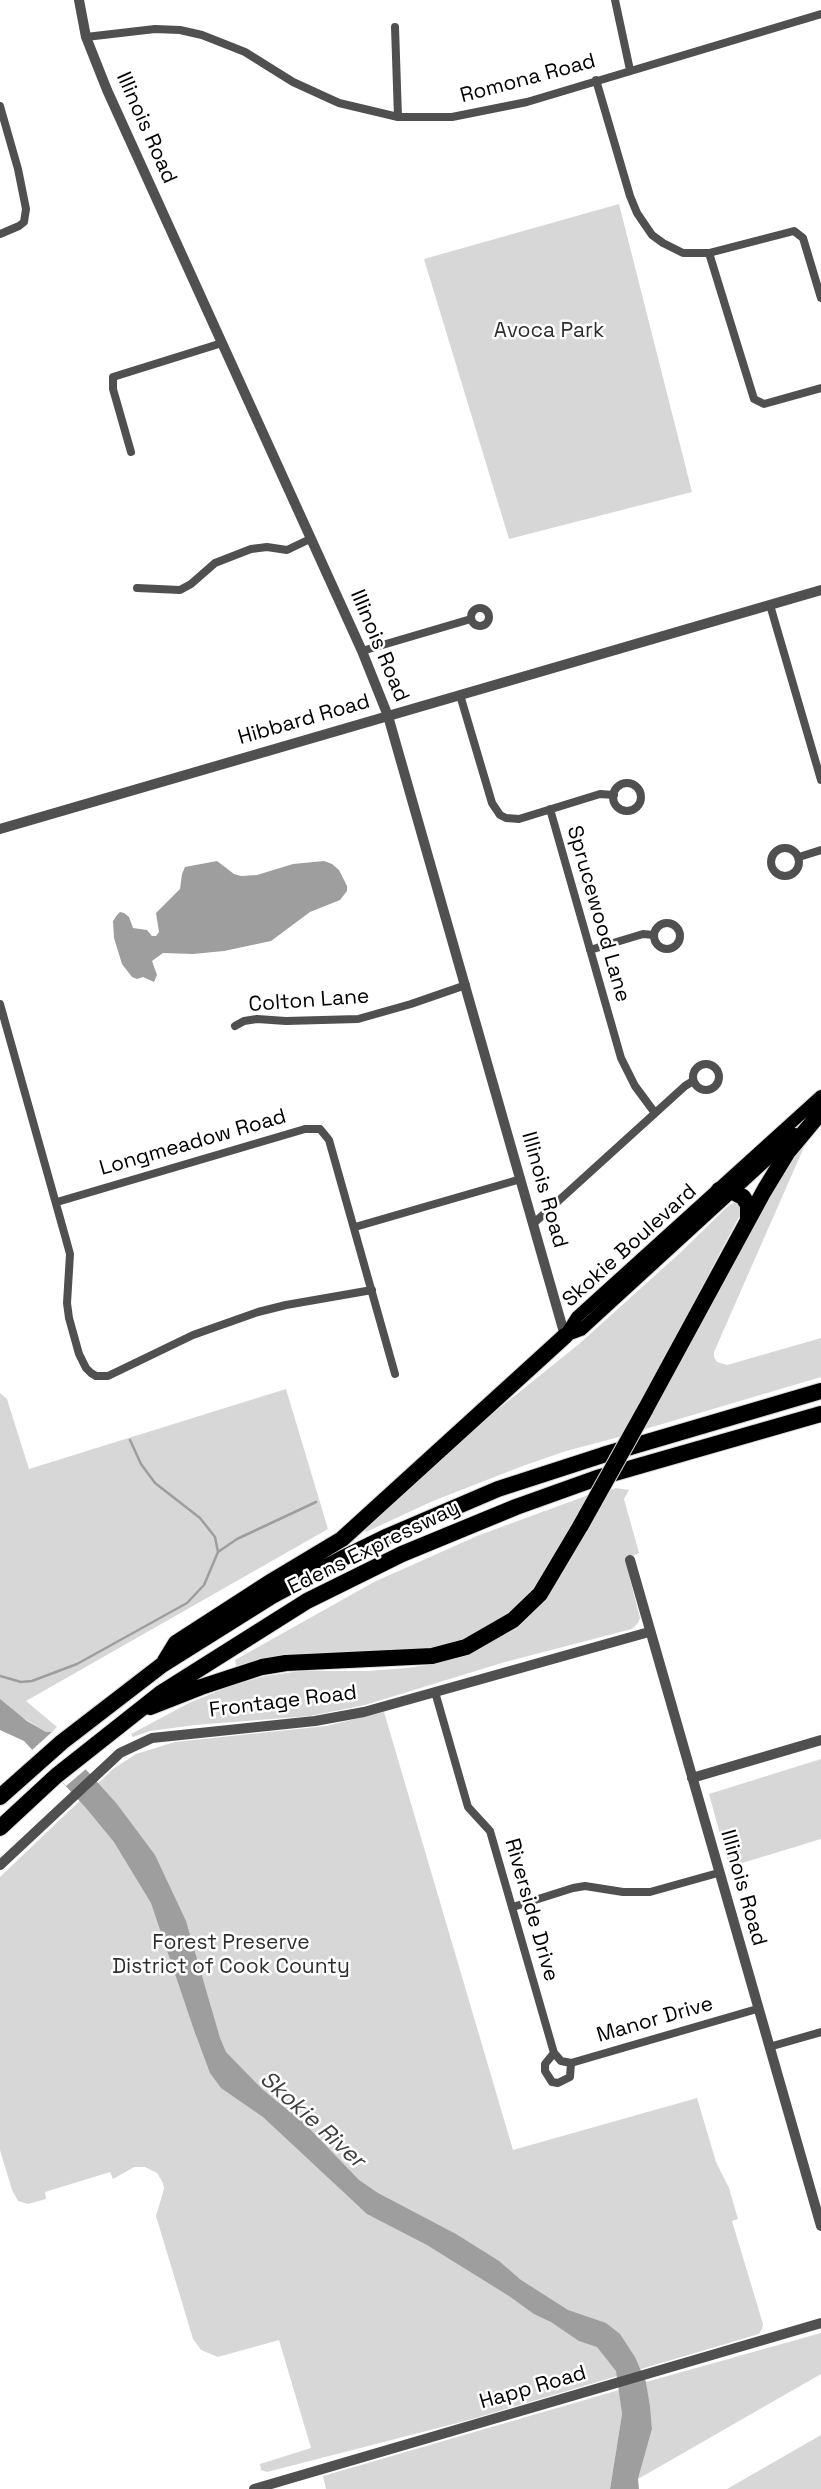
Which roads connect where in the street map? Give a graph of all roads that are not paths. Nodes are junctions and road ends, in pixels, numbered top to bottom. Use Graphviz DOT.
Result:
graph roads {
  1 [pos="79,0"];
  2 [pos="615,0"];
  3 [pos="821,14"];
  4 [pos="395,27"];
  5 [pos="86,37"];
  6 [pos="630,70"];
  7 [pos="596,80"];
  8 [pos="0,106"];
  9 [pos="398,117"];
  10 [pos="0,234"];
  11 [pos="709,253"];
  12 [pos="821,298"];
  13 [pos="222,343"];
  14 [pos="821,388"];
  15 [pos="131,452"];
  16 [pos="310,539"];
  17 [pos="137,588"];
  18 [pos="821,590"];
  19 [pos="770,605"];
  20 [pos="471,619"];
  21 [pos="362,652"];
  22 [pos="460,695"];
  23 [pos="388,716"];
  24 [pos="821,780"];
  25 [pos="614,795"];
  26 [pos="550,810"];
  27 [pos="0,829"];
  28 [pos="821,850"];
  29 [pos="799,857"];
  30 [pos="654,935"];
  31 [pos="590,950"];
  32 [pos="466,985"];
  33 [pos="0,1004"];
  34 [pos="235,1026"];
  35 [pos="693,1081"];
  36 [pos="821,1096"];
  37 [pos="821,1112"];
  38 [pos="655,1113"];
  39 [pos="522,1179"];
  40 [pos="726,1191"];
  41 [pos="57,1202"];
  42 [pos="747,1222"];
  43 [pos="534,1223"];
  44 [pos="355,1227"];
  45 [pos="372,1290"];
  46 [pos="565,1336"];
  47 [pos="395,1374"];
  48 [pos="821,1391"];
  49 [pos="821,1414"];
  50 [pos="630,1560"];
  51 [pos="649,1632"];
  52 [pos="162,1665"];
  53 [pos="435,1692"];
  54 [pos="138,1711"];
  55 [pos="821,1740"];
  56 [pos="692,1778"];
  57 [pos="0,1797"];
  58 [pos="0,1828"];
  59 [pos="0,1865"];
  60 [pos="718,1873"];
  61 [pos="513,1907"];
  62 [pos="757,2008"];
  63 [pos="821,2032"];
  64 [pos="769,2047"];
  65 [pos="554,2053"];
  66 [pos="566,2062"];
  67 [pos="821,2226"];
  68 [pos="821,2323"];
  69 [pos="254,2489"];
  1 -- 5 [label="street, Illinois Road"];
  2 -- 6 [label="street"];
  3 -- 6 [label="street, Romona Road"];
  4 -- 9 [label="street"];
  5 -- 9 [label="street, Romona Road"];
  5 -- 13 [label="street, Illinois Road"];
  6 -- 7 [label="street, Romona Road"];
  7 -- 9 [label="street, Romona Road"];
  7 -- 11 [label="street"];
  8 -- 10 [label="street"];
  11 -- 12 [label="street"];
  11 -- 14 [label="street"];
  13 -- 15 [label="street"];
  13 -- 16 [label="street, Illinois Road"];
  16 -- 17 [label="street"];
  16 -- 21 [label="street, Illinois Road"];
  18 -- 19 [label="street, Hibbard Road"];
  19 -- 22 [label="street, Hibbard Road"];
  19 -- 24 [label="street"];
  20 -- 21 [label="street"];
  21 -- 23 [label="street, Illinois Road"];
  22 -- 23 [label="street, Hibbard Road"];
  22 -- 26 [label="street, Sprucewood Lane"];
  23 -- 27 [label="street, Hibbard Road"];
  23 -- 32 [label="street, Illinois Road"];
  25 -- 26 [label="street"];
  26 -- 31 [label="street, Sprucewood Lane"];
  28 -- 29 [label="street"];
  30 -- 31 [label="street"];
  31 -- 38 [label="street, Sprucewood Lane"];
  32 -- 34 [label="street, Colton Lane"];
  32 -- 39 [label="street, Illinois Road"];
  33 -- 41 [label="street"];
  35 -- 38 [label="street"];
  36 -- 40 [label="main road, Skokie Boulevard"];
  37 -- 40 [label="main road, Skokie Boulevard"];
  37 -- 42 [label="highway"];
  38 -- 43 [label="street"];
  39 -- 43 [label="street, Illinois Road"];
  39 -- 44 [label="street"];
  40 -- 42 [label="highway"];
  40 -- 46 [label="main road, Skokie Boulevard"];
  41 -- 44 [label="street, Longmeadow Road"];
  41 -- 45 [label="street"];
  42 -- 54 [label="highway, bridge"];
  43 -- 46 [label="street, Illinois Road"];
  44 -- 45 [label="street, Longmeadow Road"];
  45 -- 47 [label="street, Longmeadow Road"];
  46 -- 52 [label="highway"];
  48 -- 52 [label="highway, Edens Expressway"];
  49 -- 54 [label="highway, Edens Expressway"];
  50 -- 51 [label="street, Illinois Road"];
  51 -- 53 [label="street, Frontage Road"];
  51 -- 56 [label="street, Illinois Road"];
  52 -- 57 [label="highway, Edens Expressway"];
  53 -- 59 [label="street, Frontage Road"];
  53 -- 61 [label="street, Riverside Drive"];
  54 -- 58 [label="highway, Edens Expressway"];
  55 -- 56 [label="street"];
  56 -- 60 [label="street, Illinois Road"];
  60 -- 61 [label="street"];
  60 -- 62 [label="street, Illinois Road"];
  61 -- 65 [label="street, Riverside Drive"];
  62 -- 64 [label="street, Illinois Road"];
  62 -- 66 [label="street, Manor Drive"];
  63 -- 64 [label="street"];
  64 -- 67 [label="street, Illinois Road"];
  65 -- 66 [label="street, Riverside Drive"];
  65 -- 66 [label="street"];
  68 -- 69 [label="street, Happ Road"];
}
